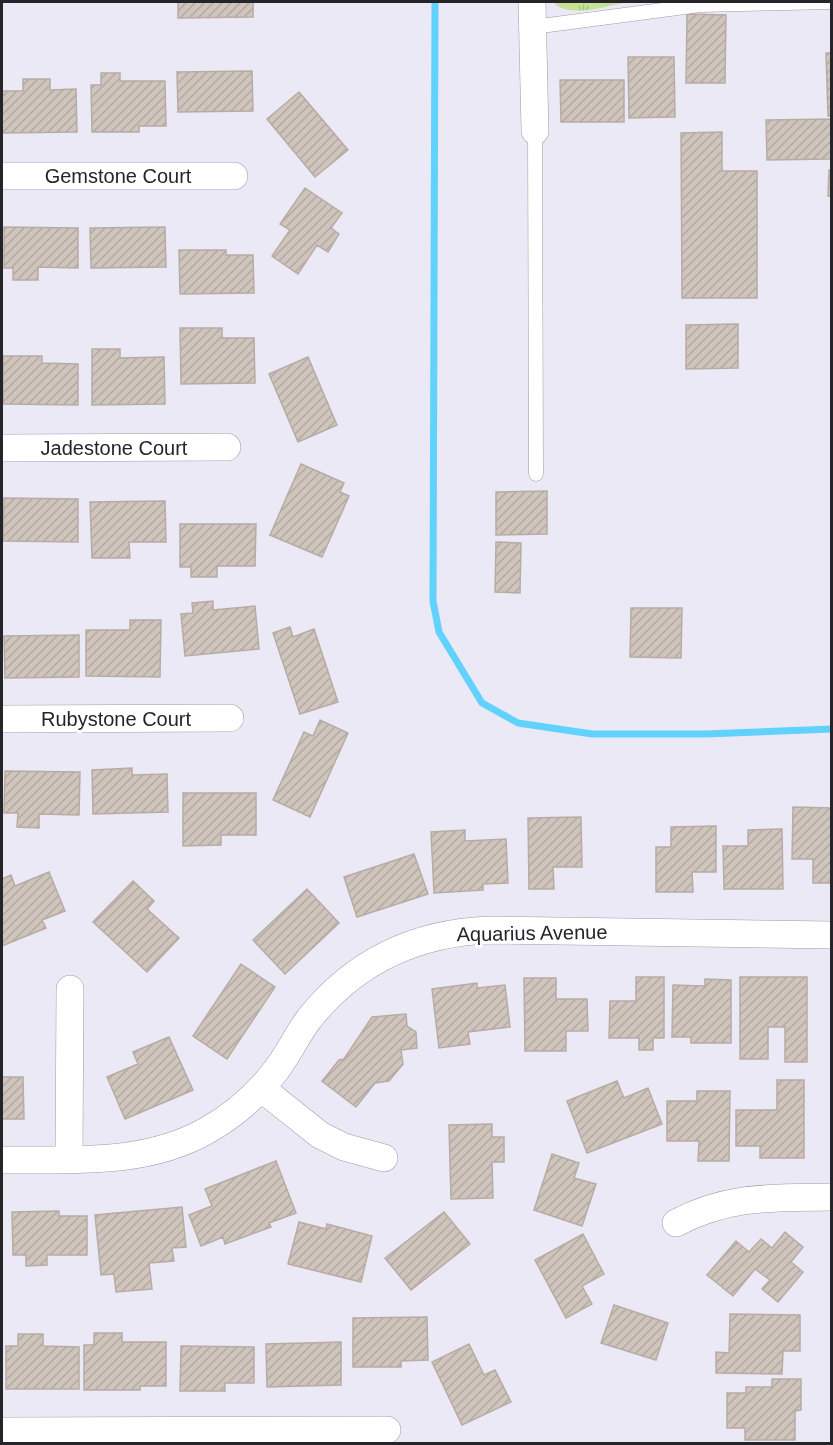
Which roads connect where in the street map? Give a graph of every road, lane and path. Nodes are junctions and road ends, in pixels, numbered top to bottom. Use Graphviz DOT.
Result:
graph roads {
  1 [pos="831,2"];
  2 [pos="532,14"];
  3 [pos="535,131"];
  4 [pos="2,176"];
  5 [pos="234,176"];
  6 [pos="227,447"];
  7 [pos="2,448"];
  8 [pos="536,474"];
  9 [pos="230,718"];
  10 [pos="2,719"];
  11 [pos="831,935"];
  12 [pos="70,989"];
  13 [pos="261,1088"];
  14 [pos="384,1158"];
  15 [pos="69,1159"];
  16 [pos="2,1160"];
  17 [pos="831,1197"];
  18 [pos="676,1223"];
  19 [pos="387,1430"];
  20 [pos="2,1431"];
  1 -- 2 [label="lane"];
  2 -- 3 [label="street"];
  3 -- 8 [label="lane"];
  4 -- 5 [label="street, Gemstone Court"];
  6 -- 7 [label="street, Jadestone Court"];
  9 -- 10 [label="street, Rubystone Court"];
  11 -- 13 [label="street, Aquarius Avenue"];
  12 -- 15 [label="street"];
  13 -- 14 [label="street"];
  13 -- 15 [label="street, Aquarius Avenue"];
  15 -- 16 [label="street, Aquarius Avenue"];
  17 -- 18 [label="street"];
  19 -- 20 [label="street"];
}
